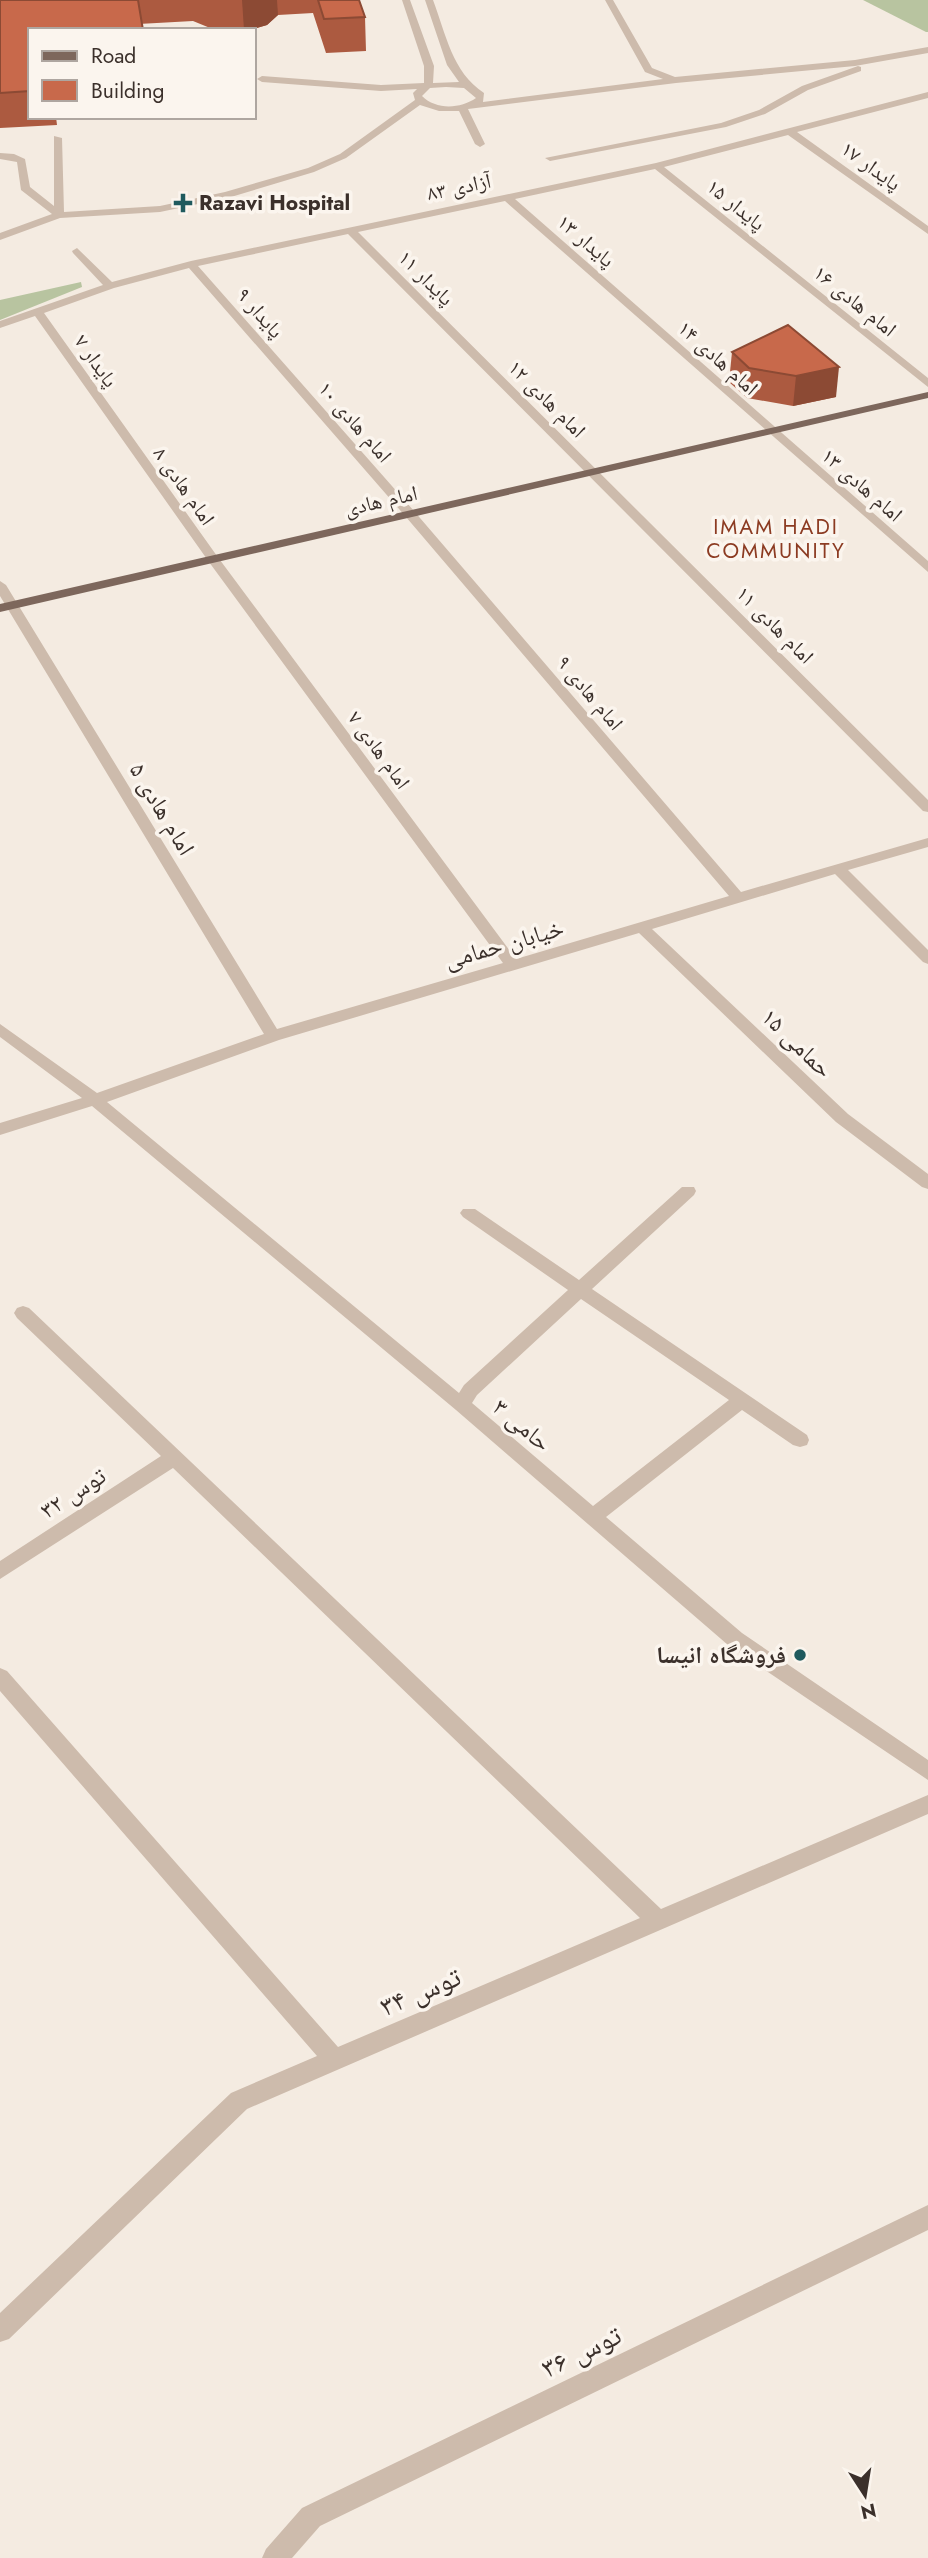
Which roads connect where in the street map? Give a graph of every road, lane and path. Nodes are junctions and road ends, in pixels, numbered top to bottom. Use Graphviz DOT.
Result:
graph roads {
  1 [pos="406,0"];
  2 [pos="429,0"];
  3 [pos="610,0"];
  4 [pos="928,50"];
  5 [pos="884,59"];
  6 [pos="648,70"];
  7 [pos="676,80"];
  8 [pos="258,81"];
  9 [pos="428,86"];
  10 [pos="469,87"];
  11 [pos="620,88"];
  12 [pos="928,95"];
  13 [pos="537,98"];
  14 [pos="916,98"];
  15 [pos="419,101"];
  16 [pos="928,106"];
  17 [pos="456,108"];
  18 [pos="383,125"];
  19 [pos="792,133"];
  20 [pos="57,138"];
  21 [pos="480,144"];
  22 [pos="0,156"];
  23 [pos="550,158"];
  24 [pos="657,166"];
  25 [pos="507,197"];
  26 [pos="59,215"];
  27 [pos="350,230"];
  28 [pos="928,231"];
  29 [pos="0,237"];
  30 [pos="77,251"];
  31 [pos="191,264"];
  32 [pos="791,274"];
  33 [pos="106,282"];
  34 [pos="37,311"];
  35 [pos="639,314"];
  36 [pos="0,325"];
  37 [pos="474,353"];
  38 [pos="928,384"];
  39 [pos="299,387"];
  40 [pos="928,395"];
  41 [pos="771,431"];
  42 [pos="124,435"];
  43 [pos="593,472"];
  44 [pos="410,514"];
  45 [pos="212,559"];
  46 [pos="928,568"];
  47 [pos="0,585"];
  48 [pos="6,607"];
  49 [pos="928,808"];
  50 [pos="928,842"];
  51 [pos="838,869"];
  52 [pos="738,898"];
  53 [pos="642,927"];
  54 [pos="928,959"];
  55 [pos="512,965"];
  56 [pos="0,1029"];
  57 [pos="273,1036"];
  58 [pos="95,1100"];
  59 [pos="0,1129"];
  60 [pos="928,1183"];
  61 [pos="688,1191"];
  62 [pos="468,1213"];
  63 [pos="578,1289"];
  64 [pos="23,1313"];
  65 [pos="742,1400"];
  66 [pos="461,1405"];
  67 [pos="800,1440"];
  68 [pos="174,1457"];
  69 [pos="593,1517"];
  70 [pos="0,1571"];
  71 [pos="0,1677"];
  72 [pos="928,1771"];
  73 [pos="928,1804"];
  74 [pos="658,1920"];
  75 [pos="335,2060"];
  76 [pos="928,2217"];
  77 [pos="0,2330"];
  78 [pos="275,2558"];
  1 -- 9 [label="street"];
  2 -- 10 [label="street"];
  3 -- 6 [label="street"];
  4 -- 5 [label="street"];
  5 -- 7 [label="street"];
  5 -- 23 [label="street"];
  6 -- 7 [label="street"];
  6 -- 11 [label="street"];
  7 -- 11 [label="street"];
  8 -- 9 [label="street"];
  8 -- 15 [label="street"];
  9 -- 10 [label="street"];
  9 -- 15 [label="street"];
  10 -- 13 [label="street"];
  10 -- 17 [label="street"];
  11 -- 13 [label="street"];
  12 -- 14 [label="street, آزادی ۸۳"];
  13 -- 17 [label="street"];
  14 -- 16 [label="street"];
  14 -- 19 [label="street, آزادی ۸۳"];
  15 -- 17 [label="street"];
  15 -- 18 [label="street"];
  17 -- 18 [label="street"];
  17 -- 21 [label="street"];
  18 -- 26 [label="street"];
  19 -- 24 [label="street, آزادی ۸۳"];
  19 -- 28 [label="street, پایدار ۱۷"];
  20 -- 26 [label="street"];
  22 -- 26 [label="street"];
  24 -- 25 [label="street, آزادی ۸۳"];
  24 -- 32 [label="street, پایدار ۱۵"];
  25 -- 27 [label="street, آزادی ۸۳"];
  25 -- 35 [label="street, پایدار ۱۳"];
  26 -- 29 [label="street"];
  27 -- 31 [label="street, آزادی ۸۳"];
  27 -- 37 [label="street, پایدار ۱۱"];
  30 -- 33 [label="street"];
  31 -- 33 [label="street, آزادی ۸۳"];
  31 -- 39 [label="street, پایدار ۹"];
  32 -- 38 [label="street, امام هادی ۱۶"];
  33 -- 34 [label="street, آزادی ۸۳"];
  34 -- 36 [label="street, آزادی ۸۳"];
  34 -- 42 [label="street, پایدار ۷"];
  35 -- 41 [label="street, امام هادی ۱۴"];
  37 -- 43 [label="street, امام هادی ۱۲"];
  39 -- 44 [label="street, امام هادی ۱۰"];
  40 -- 41 [label="main road, امام هادی"];
  41 -- 43 [label="main road, امام هادی"];
  41 -- 46 [label="street, امام هادی ۱۳"];
  42 -- 45 [label="street, امام هادی ۸"];
  43 -- 44 [label="main road, امام هادی"];
  43 -- 49 [label="street, امام هادی ۱۱"];
  44 -- 45 [label="main road, امام هادی"];
  44 -- 52 [label="street, امام هادی ۹"];
  45 -- 48 [label="main road, امام هادی"];
  45 -- 55 [label="street, امام هادی ۷"];
  47 -- 48 [label="street, امام هادی ۵"];
  48 -- 57 [label="street, امام هادی ۵"];
  50 -- 51 [label="street, خیابان حمامی"];
  51 -- 52 [label="street, خیابان حمامی"];
  51 -- 54 [label="street"];
  52 -- 53 [label="street, خیابان حمامی"];
  53 -- 55 [label="street, خیابان حمامی"];
  53 -- 60 [label="street, حمامی ۱۵"];
  55 -- 57 [label="street, خیابان حمامی"];
  56 -- 58 [label="street, حامی ۳"];
  57 -- 58 [label="street, خیابان حمامی"];
  58 -- 59 [label="street, خیابان حمامی"];
  58 -- 66 [label="street, حامی ۳"];
  61 -- 63 [label="street"];
  62 -- 63 [label="street"];
  63 -- 65 [label="street"];
  63 -- 66 [label="street"];
  64 -- 68 [label="street"];
  65 -- 67 [label="street"];
  65 -- 69 [label="street"];
  66 -- 69 [label="street, حامی ۳"];
  68 -- 70 [label="street, توس ۳۲"];
  68 -- 74 [label="street"];
  69 -- 72 [label="street, حامی ۳"];
  71 -- 75 [label="street"];
  73 -- 74 [label="street, توس ۳۴"];
  74 -- 75 [label="street, توس ۳۴"];
  75 -- 77 [label="street, توس ۳۴"];
  76 -- 78 [label="street, توس ۳۶"];
}
